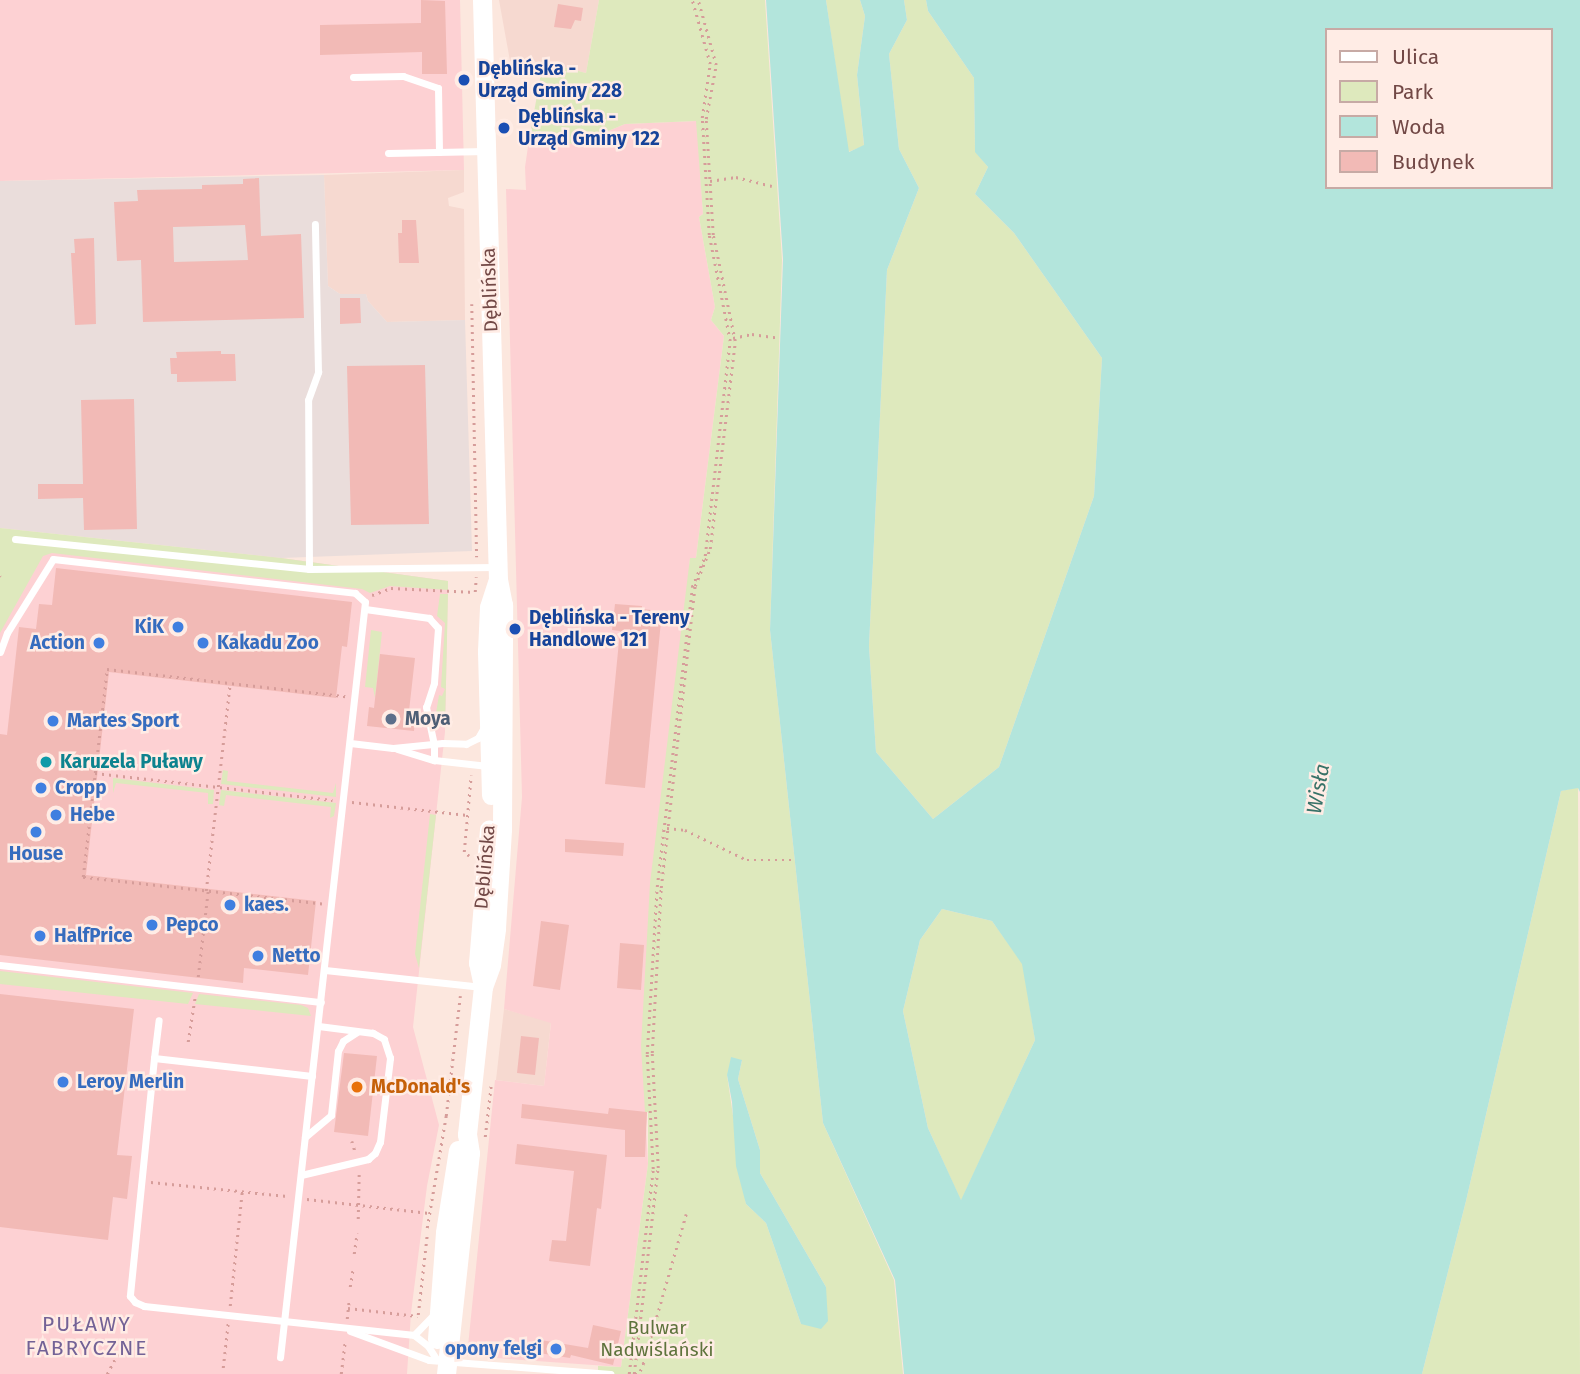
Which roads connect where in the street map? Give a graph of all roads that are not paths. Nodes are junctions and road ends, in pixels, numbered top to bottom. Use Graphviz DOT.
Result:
graph roads {
  1 [pos="482,0"];
  2 [pos="353,77"];
  3 [pos="486,151"];
  4 [pos="439,152"];
  5 [pos="388,153"];
  6 [pos="315,224"];
  7 [pos="15,539"];
  8 [pos="309,569"];
  9 [pos="498,573"];
  10 [pos="365,610"];
  11 [pos="0,652"];
  12 [pos="489,713"];
  13 [pos="350,743"];
  14 [pos="434,744"];
  15 [pos="466,744"];
  16 [pos="393,748"];
  17 [pos="434,760"];
  18 [pos="491,760"];
  19 [pos="0,965"];
  20 [pos="325,970"];
  21 [pos="483,987"];
  22 [pos="321,1002"];
  23 [pos="159,1020"];
  24 [pos="318,1026"];
  25 [pos="361,1031"];
  26 [pos="154,1058"];
  27 [pos="312,1076"];
  28 [pos="467,1134"];
  29 [pos="305,1137"];
  30 [pos="301,1175"];
  31 [pos="439,1306"];
  32 [pos="284,1322"];
  33 [pos="346,1330"];
  34 [pos="414,1335"];
  35 [pos="280,1357"];
  36 [pos="441,1367"];
  37 [pos="608,1374"];
  1 -- 3 [label="main road, Dęblińska"];
  2 -- 4 [label="lane"];
  3 -- 4 [label="lane"];
  3 -- 9 [label="main road, Dęblińska"];
  4 -- 5 [label="lane"];
  6 -- 8 [label="lane"];
  7 -- 8 [label="lane"];
  8 -- 9 [label="lane"];
  9 -- 12 [label="main road, Dęblińska"];
  9 -- 18 [label="main road, Dęblińska"];
  10 -- 11 [label="lane"];
  10 -- 13 [label="lane"];
  10 -- 14 [label="lane"];
  12 -- 15 [label="lane"];
  12 -- 18 [label="main road, Dęblińska"];
  13 -- 16 [label="lane"];
  13 -- 20 [label="lane"];
  14 -- 15 [label="lane"];
  14 -- 16 [label="lane"];
  14 -- 17 [label="lane"];
  15 -- 18 [label="lane"];
  16 -- 17 [label="lane"];
  17 -- 18 [label="lane"];
  18 -- 21 [label="main road, Dęblińska"];
  19 -- 22 [label="lane"];
  20 -- 21 [label="lane"];
  20 -- 22 [label="lane"];
  21 -- 28 [label="main road, Dęblińska"];
  22 -- 24 [label="lane"];
  23 -- 26 [label="lane"];
  24 -- 25 [label="lane"];
  24 -- 27 [label="lane"];
  25 -- 29 [label="lane"];
  25 -- 30 [label="lane"];
  26 -- 27 [label="lane"];
  26 -- 32 [label="lane"];
  27 -- 29 [label="lane"];
  28 -- 31 [label="main road, Dęblińska"];
  28 -- 36 [label="main road, Dęblińska"];
  29 -- 30 [label="lane"];
  30 -- 32 [label="lane"];
  31 -- 34 [label="lane"];
  31 -- 36 [label="main road, Dęblińska"];
  32 -- 33 [label="lane"];
  32 -- 35 [label="lane"];
  33 -- 34 [label="lane"];
  33 -- 36 [label="lane"];
  34 -- 36 [label="lane"];
  36 -- 37 [label="lane"];
}
